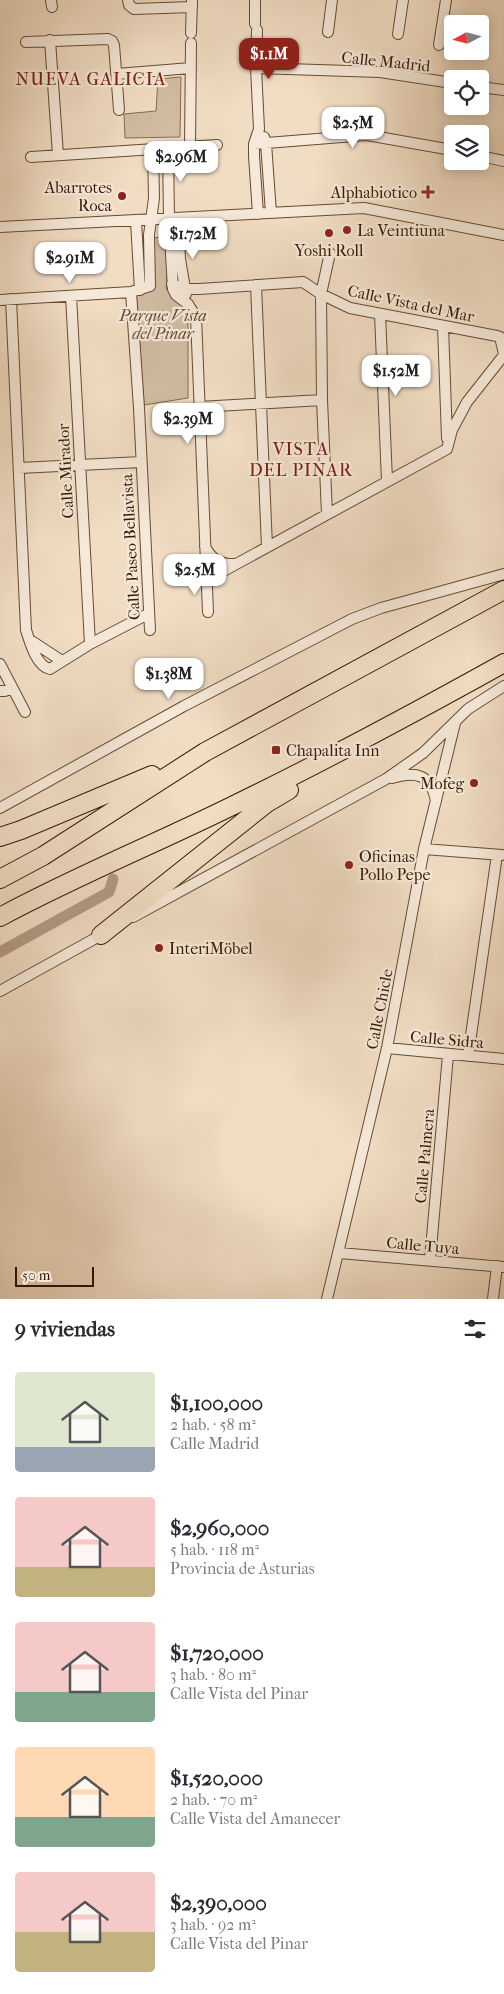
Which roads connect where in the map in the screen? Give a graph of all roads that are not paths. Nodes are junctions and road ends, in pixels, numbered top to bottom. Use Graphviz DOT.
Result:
graph roads {
  1 [pos="128,0"];
  2 [pos="255,0"];
  3 [pos="332,0"];
  4 [pos="403,0"];
  5 [pos="446,0"];
  6 [pos="192,4"];
  7 [pos="328,32"];
  8 [pos="398,34"];
  9 [pos="50,40"];
  10 [pos="26,42"];
  11 [pos="439,45"];
  12 [pos="191,68"];
  13 [pos="256,68"];
  14 [pos="117,74"];
  15 [pos="444,82"];
  16 [pos="489,88"];
  17 [pos="504,90"];
  18 [pos="119,110"];
  19 [pos="259,128"];
  20 [pos="266,143"];
  21 [pos="254,144"];
  22 [pos="217,145"];
  23 [pos="190,147"];
  24 [pos="168,148"];
  25 [pos="153,149"];
  26 [pos="444,149"];
  27 [pos="58,155"];
  28 [pos="31,157"];
  29 [pos="489,157"];
  30 [pos="504,158"];
  31 [pos="272,213"];
  32 [pos="258,214"];
  33 [pos="173,218"];
  34 [pos="151,220"];
  35 [pos="136,221"];
  36 [pos="0,227"];
  37 [pos="504,235"];
  38 [pos="330,253"];
  39 [pos="172,284"];
  40 [pos="256,285"];
  41 [pos="186,288"];
  42 [pos="135,291"];
  43 [pos="321,294"];
  44 [pos="71,296"];
  45 [pos="5,300"];
  46 [pos="188,304"];
  47 [pos="380,314"];
  48 [pos="443,326"];
  49 [pos="504,355"];
  50 [pos="322,400"];
  51 [pos="261,402"];
  52 [pos="199,407"];
  53 [pos="447,449"];
  54 [pos="141,462"];
  55 [pos="80,465"];
  56 [pos="19,468"];
  57 [pos="387,481"];
  58 [pos="327,514"];
  59 [pos="205,545"];
  60 [pos="267,547"];
  61 [pos="237,564"];
  62 [pos="504,574"];
  63 [pos="207,580"];
  64 [pos="504,590"];
  65 [pos="208,612"];
  66 [pos="148,614"];
  67 [pos="150,630"];
  68 [pos="29,640"];
  69 [pos="90,644"];
  70 [pos="60,663"];
  71 [pos="504,663"];
  72 [pos="0,665"];
  73 [pos="504,686"];
  74 [pos="12,688"];
  75 [pos="0,691"];
  76 [pos="25,712"];
  77 [pos="456,723"];
  78 [pos="344,751"];
  79 [pos="205,752"];
  80 [pos="386,779"];
  81 [pos="436,801"];
  82 [pos="0,808"];
  83 [pos="0,836"];
  84 [pos="424,849"];
  85 [pos="501,855"];
  86 [pos="0,880"];
  87 [pos="0,917"];
  88 [pos="101,935"];
  89 [pos="0,991"];
  90 [pos="387,1048"];
  91 [pos="448,1054"];
  92 [pos="468,1056"];
  93 [pos="504,1059"];
  94 [pos="339,1253"];
  95 [pos="430,1260"];
  96 [pos="500,1267"];
  97 [pos="327,1299"];
  98 [pos="493,1299"];
  1 -- 6 [label="street"];
  2 -- 13 [label="street"];
  3 -- 7 [label="street"];
  4 -- 8 [label="street"];
  5 -- 11 [label="street"];
  6 -- 12 [label="street"];
  9 -- 10 [label="street"];
  9 -- 14 [label="street"];
  9 -- 27 [label="street"];
  12 -- 14 [label="street"];
  12 -- 23 [label="street"];
  13 -- 15 [label="street, Calle Madrid"];
  13 -- 19 [label="street"];
  14 -- 18 [label="street"];
  16 -- 17 [label="street"];
  19 -- 20 [label="street"];
  19 -- 21 [label="street"];
  20 -- 21 [label="street"];
  20 -- 26 [label="street"];
  20 -- 31 [label="street"];
  21 -- 32 [label="street"];
  22 -- 23 [label="street"];
  23 -- 24 [label="street"];
  24 -- 25 [label="street"];
  24 -- 33 [label="street"];
  25 -- 27 [label="street"];
  25 -- 34 [label="street"];
  27 -- 28 [label="street"];
  29 -- 30 [label="street"];
  31 -- 32 [label="street"];
  31 -- 37 [label="street"];
  32 -- 33 [label="street"];
  33 -- 34 [label="street"];
  33 -- 39 [label="street"];
  33 -- 41 [label="street"];
  34 -- 35 [label="street"];
  34 -- 42 [label="street"];
  35 -- 36 [label="street"];
  35 -- 42 [label="street, Calle Paseo Bellavista"];
  38 -- 43 [label="street"];
  39 -- 41 [label="street, Calle Vista del Mar"];
  39 -- 46 [label="street"];
  40 -- 41 [label="street, Calle Vista del Mar"];
  40 -- 43 [label="street, Calle Vista del Mar"];
  40 -- 51 [label="street"];
  41 -- 46 [label="street"];
  42 -- 44 [label="street"];
  42 -- 54 [label="street, Calle Paseo Bellavista"];
  43 -- 47 [label="street, Calle Vista del Mar"];
  43 -- 50 [label="street"];
  44 -- 45 [label="street"];
  44 -- 55 [label="street, Calle Mirador"];
  45 -- 56 [label="street"];
  46 -- 52 [label="street"];
  47 -- 48 [label="street, Calle Vista del Mar"];
  47 -- 57 [label="street"];
  48 -- 49 [label="street, Calle Vista del Mar"];
  48 -- 53 [label="street"];
  49 -- 53 [label="street"];
  50 -- 51 [label="street"];
  50 -- 58 [label="street"];
  51 -- 52 [label="street"];
  51 -- 60 [label="street"];
  52 -- 59 [label="street"];
  53 -- 57 [label="street"];
  54 -- 55 [label="street"];
  54 -- 66 [label="street, Calle Paseo Bellavista"];
  55 -- 56 [label="street"];
  55 -- 69 [label="street, Calle Mirador"];
  56 -- 68 [label="street"];
  57 -- 58 [label="street"];
  58 -- 60 [label="street"];
  59 -- 61 [label="street"];
  59 -- 63 [label="street"];
  60 -- 61 [label="street"];
  61 -- 63 [label="street"];
  62 -- 82 [label="street"];
  63 -- 65 [label="street"];
  64 -- 79 [label="highway"];
  66 -- 67 [label="street, Calle Paseo Bellavista"];
  66 -- 69 [label="street"];
  68 -- 70 [label="street"];
  68 -- 70 [label="street"];
  69 -- 70 [label="street"];
  71 -- 78 [label="highway"];
  72 -- 74 [label="street"];
  73 -- 77 [label="street"];
  74 -- 75 [label="street"];
  74 -- 76 [label="street"];
  77 -- 80 [label="street"];
  77 -- 81 [label="street, Calle Chicle"];
  78 -- 87 [label="highway"];
  78 -- 88 [label="highway"];
  79 -- 83 [label="highway"];
  79 -- 86 [label="highway"];
  80 -- 81 [label="street"];
  80 -- 88 [label="street"];
  81 -- 84 [label="street, Calle Chicle"];
  84 -- 85 [label="street"];
  84 -- 90 [label="street, Calle Chicle"];
  85 -- 92 [label="street"];
  88 -- 89 [label="street"];
  90 -- 91 [label="street, Calle Sidra"];
  90 -- 94 [label="street, Calle Chicle"];
  91 -- 92 [label="street, Calle Sidra"];
  91 -- 95 [label="street, Calle Palmera"];
  92 -- 93 [label="street, Calle Sidra"];
  94 -- 95 [label="street, Calle Tuya"];
  94 -- 97 [label="street, Calle Chicle"];
  95 -- 96 [label="street, Calle Tuya"];
  96 -- 98 [label="street"];
}
